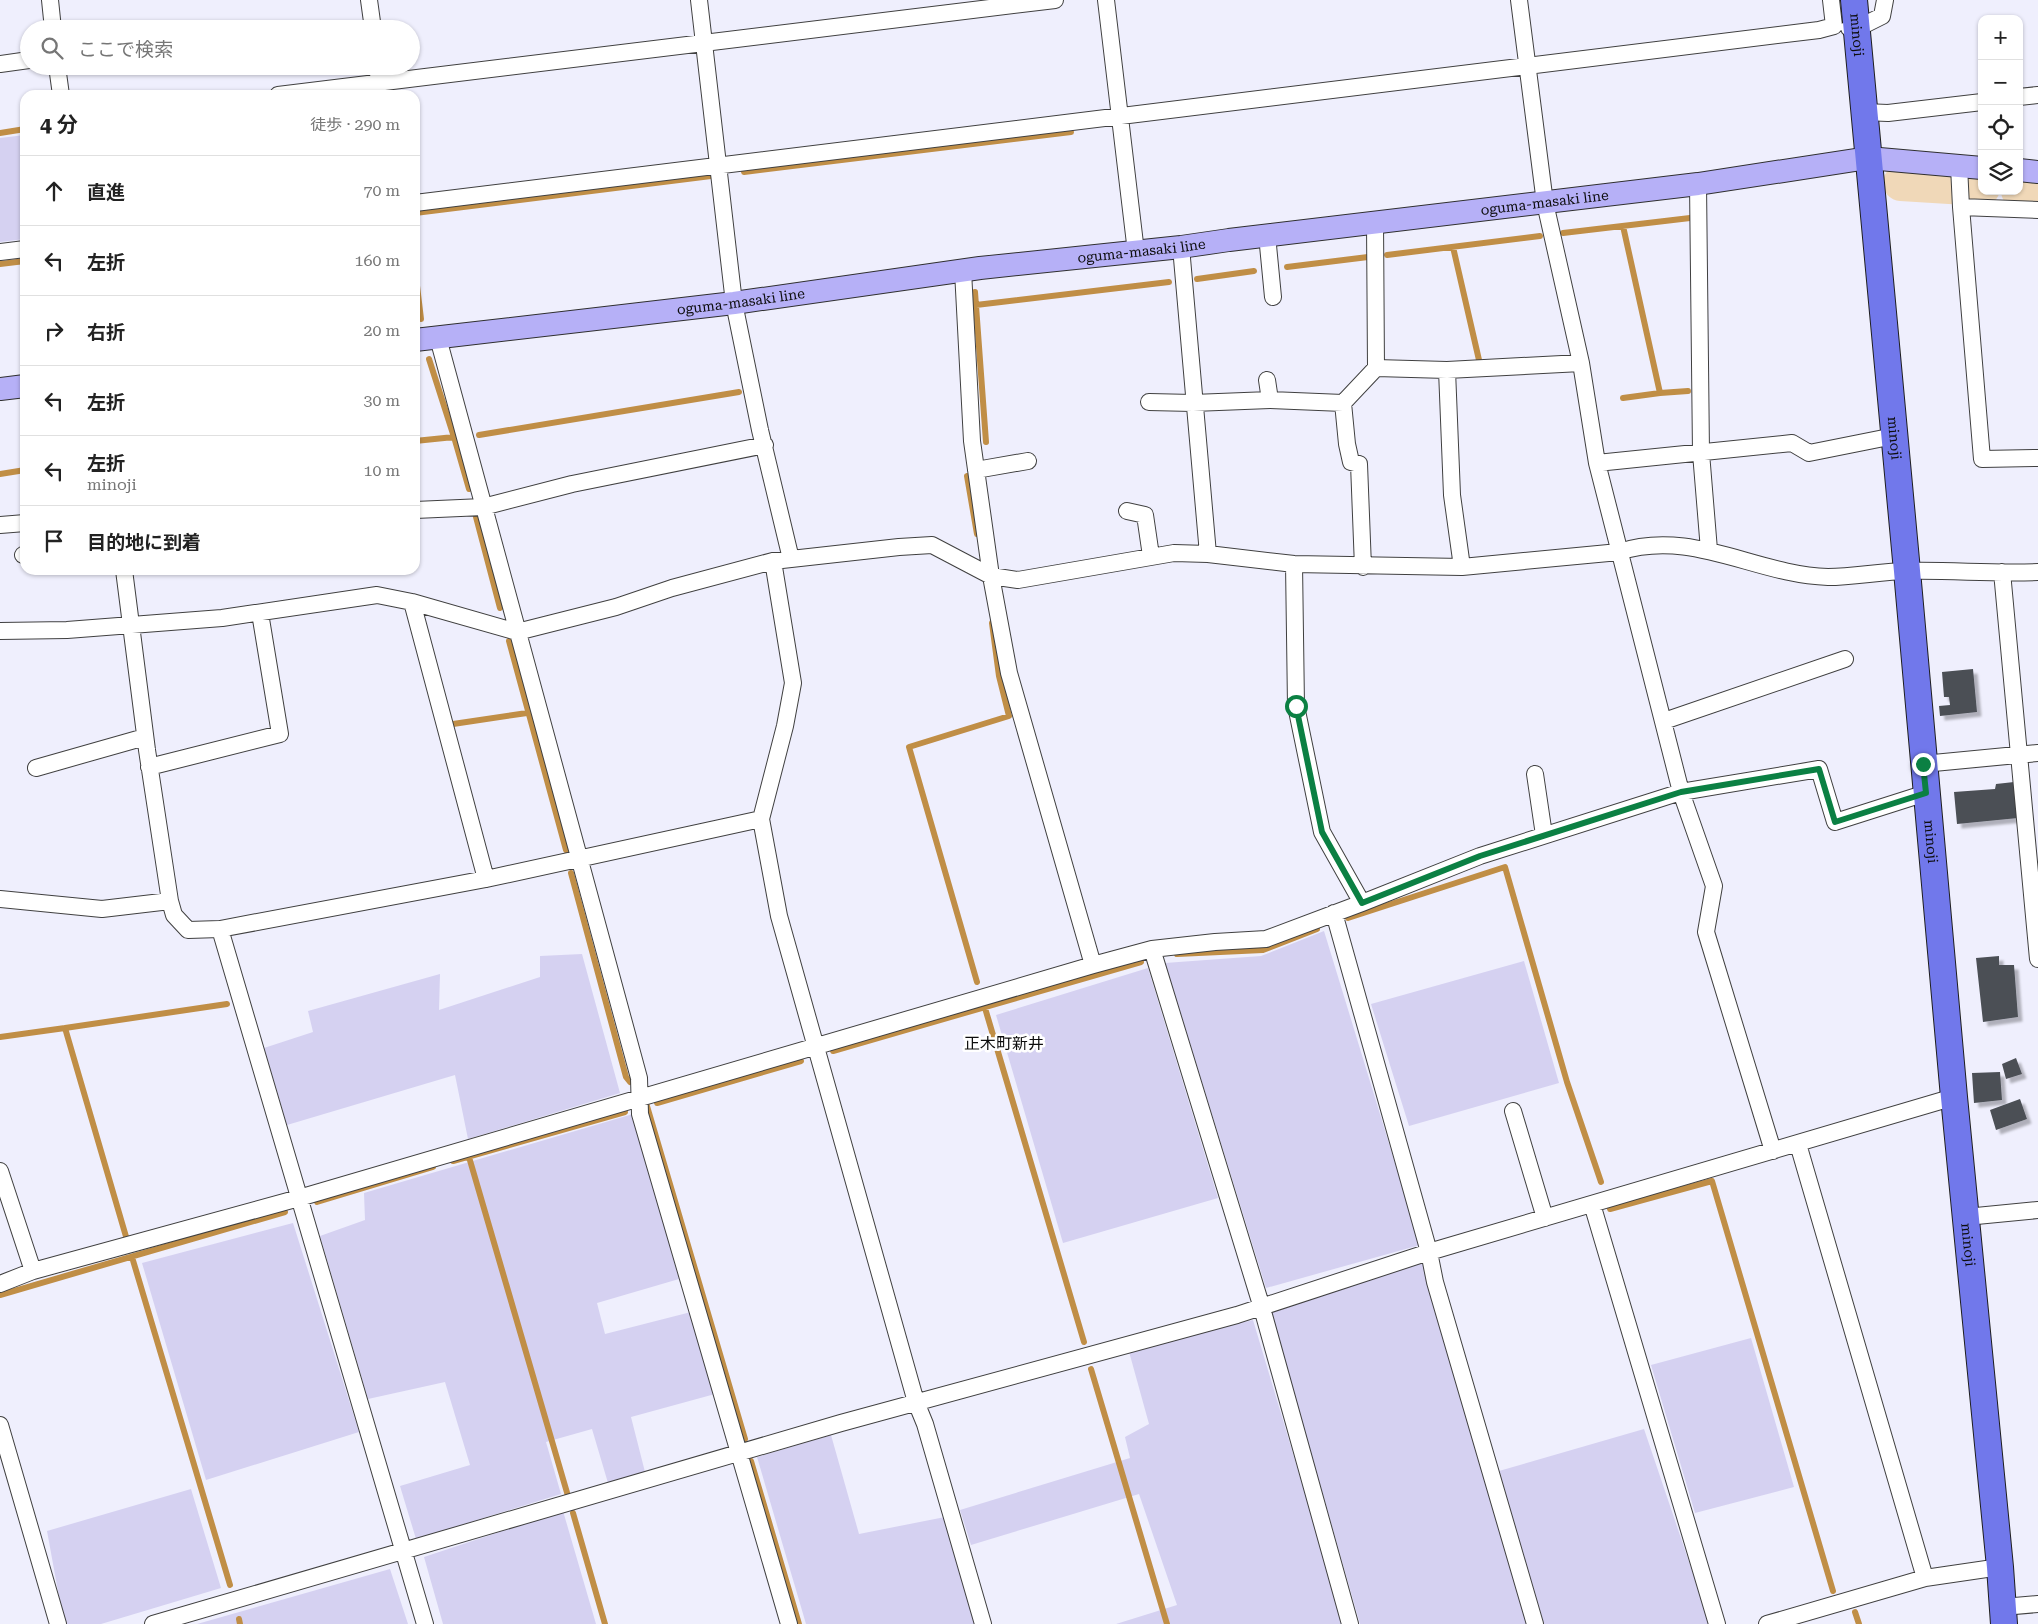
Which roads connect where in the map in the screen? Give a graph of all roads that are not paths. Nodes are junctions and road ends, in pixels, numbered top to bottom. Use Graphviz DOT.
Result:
graph roads {
  1 [pos="50,0"];
  2 [pos="369,0"];
  3 [pos="699,0"];
  4 [pos="1054,0"];
  5 [pos="1106,0"];
  6 [pos="1519,0"];
  7 [pos="1831,0"];
  8 [pos="1854,0"];
  9 [pos="1885,0"];
  10 [pos="52,20"];
  11 [pos="372,20"];
  12 [pos="1845,27"];
  13 [pos="704,44"];
  14 [pos="20,61"];
  15 [pos="0,64"];
  16 [pos="1528,65"];
  17 [pos="58,75"];
  18 [pos="378,75"];
  19 [pos="380,89"];
  20 [pos="60,90"];
  21 [pos="363,90"];
  22 [pos="2038,95"];
  23 [pos="2023,97"];
  24 [pos="1978,102"];
  25 [pos="1864,112"];
  26 [pos="1120,115"];
  27 [pos="1868,158"];
  28 [pos="719,165"];
  29 [pos="1959,166"];
  30 [pos="1978,168"];
  31 [pos="2023,170"];
  32 [pos="2038,172"];
  33 [pos="1698,184"];
  34 [pos="420,202"];
  35 [pos="1961,202"];
  36 [pos="1545,203"];
  37 [pos="2038,210"];
  38 [pos="1375,222"];
  39 [pos="1267,235"];
  40 [pos="1181,247"];
  41 [pos="20,250"];
  42 [pos="0,252"];
  43 [pos="1136,252"];
  44 [pos="963,271"];
  45 [pos="1273,297"];
  46 [pos="734,303"];
  47 [pos="438,338"];
  48 [pos="420,340"];
  49 [pos="1581,363"];
  50 [pos="1376,368"];
  51 [pos="1447,370"];
  52 [pos="1268,380"];
  53 [pos="20,387"];
  54 [pos="0,389"];
  55 [pos="1270,400"];
  56 [pos="1149,402"];
  57 [pos="1193,403"];
  58 [pos="1343,403"];
  59 [pos="1894,436"];
  60 [pos="765,446"];
  61 [pos="1701,453"];
  62 [pos="2038,458"];
  63 [pos="1028,461"];
  64 [pos="1597,464"];
  65 [pos="976,470"];
  66 [pos="483,507"];
  67 [pos="420,510"];
  68 [pos="1127,511"];
  69 [pos="20,523"];
  70 [pos="0,525"];
  71 [pos="1709,550"];
  72 [pos="1620,552"];
  73 [pos="1208,554"];
  74 [pos="1150,556"];
  75 [pos="791,559"];
  76 [pos="773,561"];
  77 [pos="1294,564"];
  78 [pos="1363,567"];
  79 [pos="1462,567"];
  80 [pos="1907,571"];
  81 [pos="2002,572"];
  82 [pos="2038,572"];
  83 [pos="125,575"];
  84 [pos="991,576"];
  85 [pos="412,602"];
  86 [pos="260,613"];
  87 [pos="130,625"];
  88 [pos="0,631"];
  89 [pos="517,632"];
  90 [pos="1846,659"];
  91 [pos="1664,721"];
  92 [pos="145,737"];
  93 [pos="2038,753"];
  94 [pos="2020,755"];
  95 [pos="1923,764"];
  96 [pos="149,767"];
  97 [pos="36,768"];
  98 [pos="1536,774"];
  99 [pos="1681,792"];
  100 [pos="1926,793"];
  101 [pos="761,819"];
  102 [pos="1544,835"];
  103 [pos="579,860"];
  104 [pos="486,879"];
  105 [pos="2035,894"];
  106 [pos="0,898"];
  107 [pos="170,902"];
  108 [pos="1362,903"];
  109 [pos="1334,913"];
  110 [pos="220,929"];
  111 [pos="1152,950"];
  112 [pos="2038,959"];
  113 [pos="1093,965"];
  114 [pos="815,1048"];
  115 [pos="640,1097"];
  116 [pos="1954,1098"];
  117 [pos="1512,1111"];
  118 [pos="1798,1144"];
  119 [pos="1773,1151"];
  120 [pos="0,1171"];
  121 [pos="299,1198"];
  122 [pos="1592,1204"];
  123 [pos="2038,1210"];
  124 [pos="1966,1217"];
  125 [pos="1545,1218"];
  126 [pos="1429,1252"];
  127 [pos="33,1271"];
  128 [pos="0,1284"];
  129 [pos="1262,1308"];
  130 [pos="916,1402"];
  131 [pos="0,1425"];
  132 [pos="738,1453"];
  133 [pos="404,1552"];
  134 [pos="2000,1566"];
  135 [pos="1925,1578"];
  136 [pos="2038,1604"];
  137 [pos="2004,1616"];
  138 [pos="58,1624"];
  139 [pos="153,1624"];
  140 [pos="425,1624"];
  141 [pos="789,1624"];
  142 [pos="983,1624"];
  143 [pos="1350,1624"];
  144 [pos="1535,1624"];
  145 [pos="1717,1624"];
  146 [pos="1767,1624"];
  1 -- 10 [label="street"];
  2 -- 11 [label="street"];
  3 -- 13 [label="street"];
  4 -- 13 [label="street"];
  5 -- 26 [label="street"];
  6 -- 16 [label="street"];
  7 -- 12 [label="street"];
  8 -- 12 [label="main road, minoji"];
  9 -- 12 [label="street"];
  12 -- 16 [label="street"];
  12 -- 25 [label="main road, minoji"];
  13 -- 19 [label="street"];
  13 -- 28 [label="street"];
  14 -- 15 [label="street"];
  16 -- 26 [label="street"];
  16 -- 36 [label="street"];
  17 -- 20 [label="street"];
  18 -- 19 [label="street"];
  19 -- 21 [label="street"];
  22 -- 23 [label="street"];
  24 -- 25 [label="street"];
  25 -- 27 [label="main road, minoji"];
  26 -- 28 [label="street"];
  26 -- 43 [label="street"];
  27 -- 29 [label="main road, oguma-masaki line"];
  27 -- 33 [label="main road, oguma-masaki line"];
  27 -- 59 [label="main road, minoji"];
  28 -- 34 [label="street"];
  28 -- 46 [label="street"];
  29 -- 30 [label="main road, oguma-masaki line"];
  29 -- 35 [label="street"];
  31 -- 32 [label="main road"];
  33 -- 36 [label="main road, oguma-masaki line"];
  33 -- 61 [label="street"];
  35 -- 37 [label="street"];
  35 -- 62 [label="street"];
  36 -- 38 [label="main road, oguma-masaki line"];
  36 -- 49 [label="street"];
  38 -- 39 [label="main road, oguma-masaki line"];
  38 -- 50 [label="street"];
  39 -- 40 [label="main road, oguma-masaki line"];
  39 -- 45 [label="street"];
  40 -- 43 [label="main road, oguma-masaki line"];
  40 -- 57 [label="street"];
  41 -- 42 [label="street"];
  43 -- 44 [label="main road, oguma-masaki line"];
  44 -- 46 [label="main road, oguma-masaki line"];
  44 -- 65 [label="street"];
  46 -- 47 [label="main road, oguma-masaki line"];
  46 -- 60 [label="street"];
  47 -- 48 [label="main road, oguma-masaki line"];
  47 -- 66 [label="street"];
  49 -- 51 [label="street"];
  49 -- 64 [label="street"];
  50 -- 51 [label="street"];
  50 -- 58 [label="street"];
  51 -- 79 [label="street"];
  52 -- 55 [label="street"];
  53 -- 54 [label="main road"];
  55 -- 57 [label="street"];
  55 -- 58 [label="street"];
  56 -- 57 [label="street"];
  57 -- 73 [label="street"];
  58 -- 78 [label="street"];
  59 -- 61 [label="street"];
  59 -- 80 [label="main road, minoji"];
  60 -- 66 [label="street"];
  60 -- 75 [label="street"];
  61 -- 64 [label="street"];
  61 -- 71 [label="street"];
  63 -- 65 [label="street"];
  64 -- 72 [label="street"];
  65 -- 84 [label="street"];
  66 -- 67 [label="street"];
  66 -- 89 [label="street"];
  68 -- 74 [label="street"];
  69 -- 70 [label="street"];
  71 -- 72 [label="street"];
  71 -- 80 [label="street"];
  72 -- 79 [label="street"];
  72 -- 91 [label="street"];
  73 -- 74 [label="street"];
  73 -- 77 [label="street"];
  74 -- 84 [label="street"];
  75 -- 76 [label="street"];
  75 -- 84 [label="street"];
  76 -- 89 [label="street"];
  76 -- 101 [label="street"];
  77 -- 78 [label="street"];
  77 -- 108 [label="street"];
  78 -- 79 [label="street"];
  80 -- 81 [label="street"];
  80 -- 95 [label="main road, minoji"];
  81 -- 82 [label="street"];
  81 -- 94 [label="street"];
  83 -- 87 [label="street"];
  84 -- 113 [label="street"];
  85 -- 86 [label="street"];
  85 -- 89 [label="street"];
  85 -- 104 [label="street"];
  86 -- 87 [label="street"];
  86 -- 96 [label="street"];
  87 -- 88 [label="street"];
  87 -- 92 [label="street"];
  89 -- 103 [label="street"];
  90 -- 91 [label="street"];
  91 -- 99 [label="street"];
  92 -- 96 [label="street"];
  92 -- 97 [label="street"];
  93 -- 94 [label="street"];
  94 -- 95 [label="street"];
  94 -- 105 [label="street"];
  95 -- 100 [label="main road, minoji"];
  96 -- 107 [label="street"];
  98 -- 102 [label="street"];
  99 -- 100 [label="street"];
  99 -- 102 [label="street"];
  99 -- 119 [label="street"];
  100 -- 116 [label="main road, minoji"];
  101 -- 103 [label="street"];
  101 -- 114 [label="street"];
  102 -- 108 [label="street"];
  103 -- 104 [label="street"];
  103 -- 115 [label="street"];
  104 -- 110 [label="street"];
  105 -- 112 [label="street"];
  106 -- 107 [label="street"];
  107 -- 110 [label="street"];
  108 -- 109 [label="street"];
  109 -- 111 [label="street"];
  109 -- 126 [label="street"];
  110 -- 121 [label="street"];
  111 -- 113 [label="street"];
  111 -- 129 [label="street"];
  113 -- 114 [label="street"];
  114 -- 115 [label="street"];
  114 -- 130 [label="street"];
  115 -- 121 [label="street"];
  115 -- 132 [label="street"];
  116 -- 118 [label="street"];
  116 -- 124 [label="main road, minoji"];
  117 -- 125 [label="street"];
  118 -- 119 [label="street"];
  118 -- 135 [label="street"];
  119 -- 122 [label="street"];
  120 -- 127 [label="street"];
  121 -- 127 [label="street"];
  121 -- 133 [label="street"];
  122 -- 125 [label="street"];
  122 -- 145 [label="street"];
  123 -- 124 [label="street"];
  124 -- 134 [label="main road, minoji"];
  125 -- 126 [label="street"];
  126 -- 129 [label="street"];
  126 -- 144 [label="street"];
  127 -- 128 [label="street"];
  129 -- 130 [label="street"];
  129 -- 143 [label="street"];
  130 -- 132 [label="street"];
  130 -- 142 [label="street"];
  131 -- 138 [label="street"];
  132 -- 133 [label="street"];
  132 -- 141 [label="street"];
  133 -- 139 [label="street"];
  133 -- 140 [label="street"];
  134 -- 135 [label="street"];
  134 -- 137 [label="main road, minoji"];
  135 -- 146 [label="street"];
  136 -- 137 [label="street"];
}
